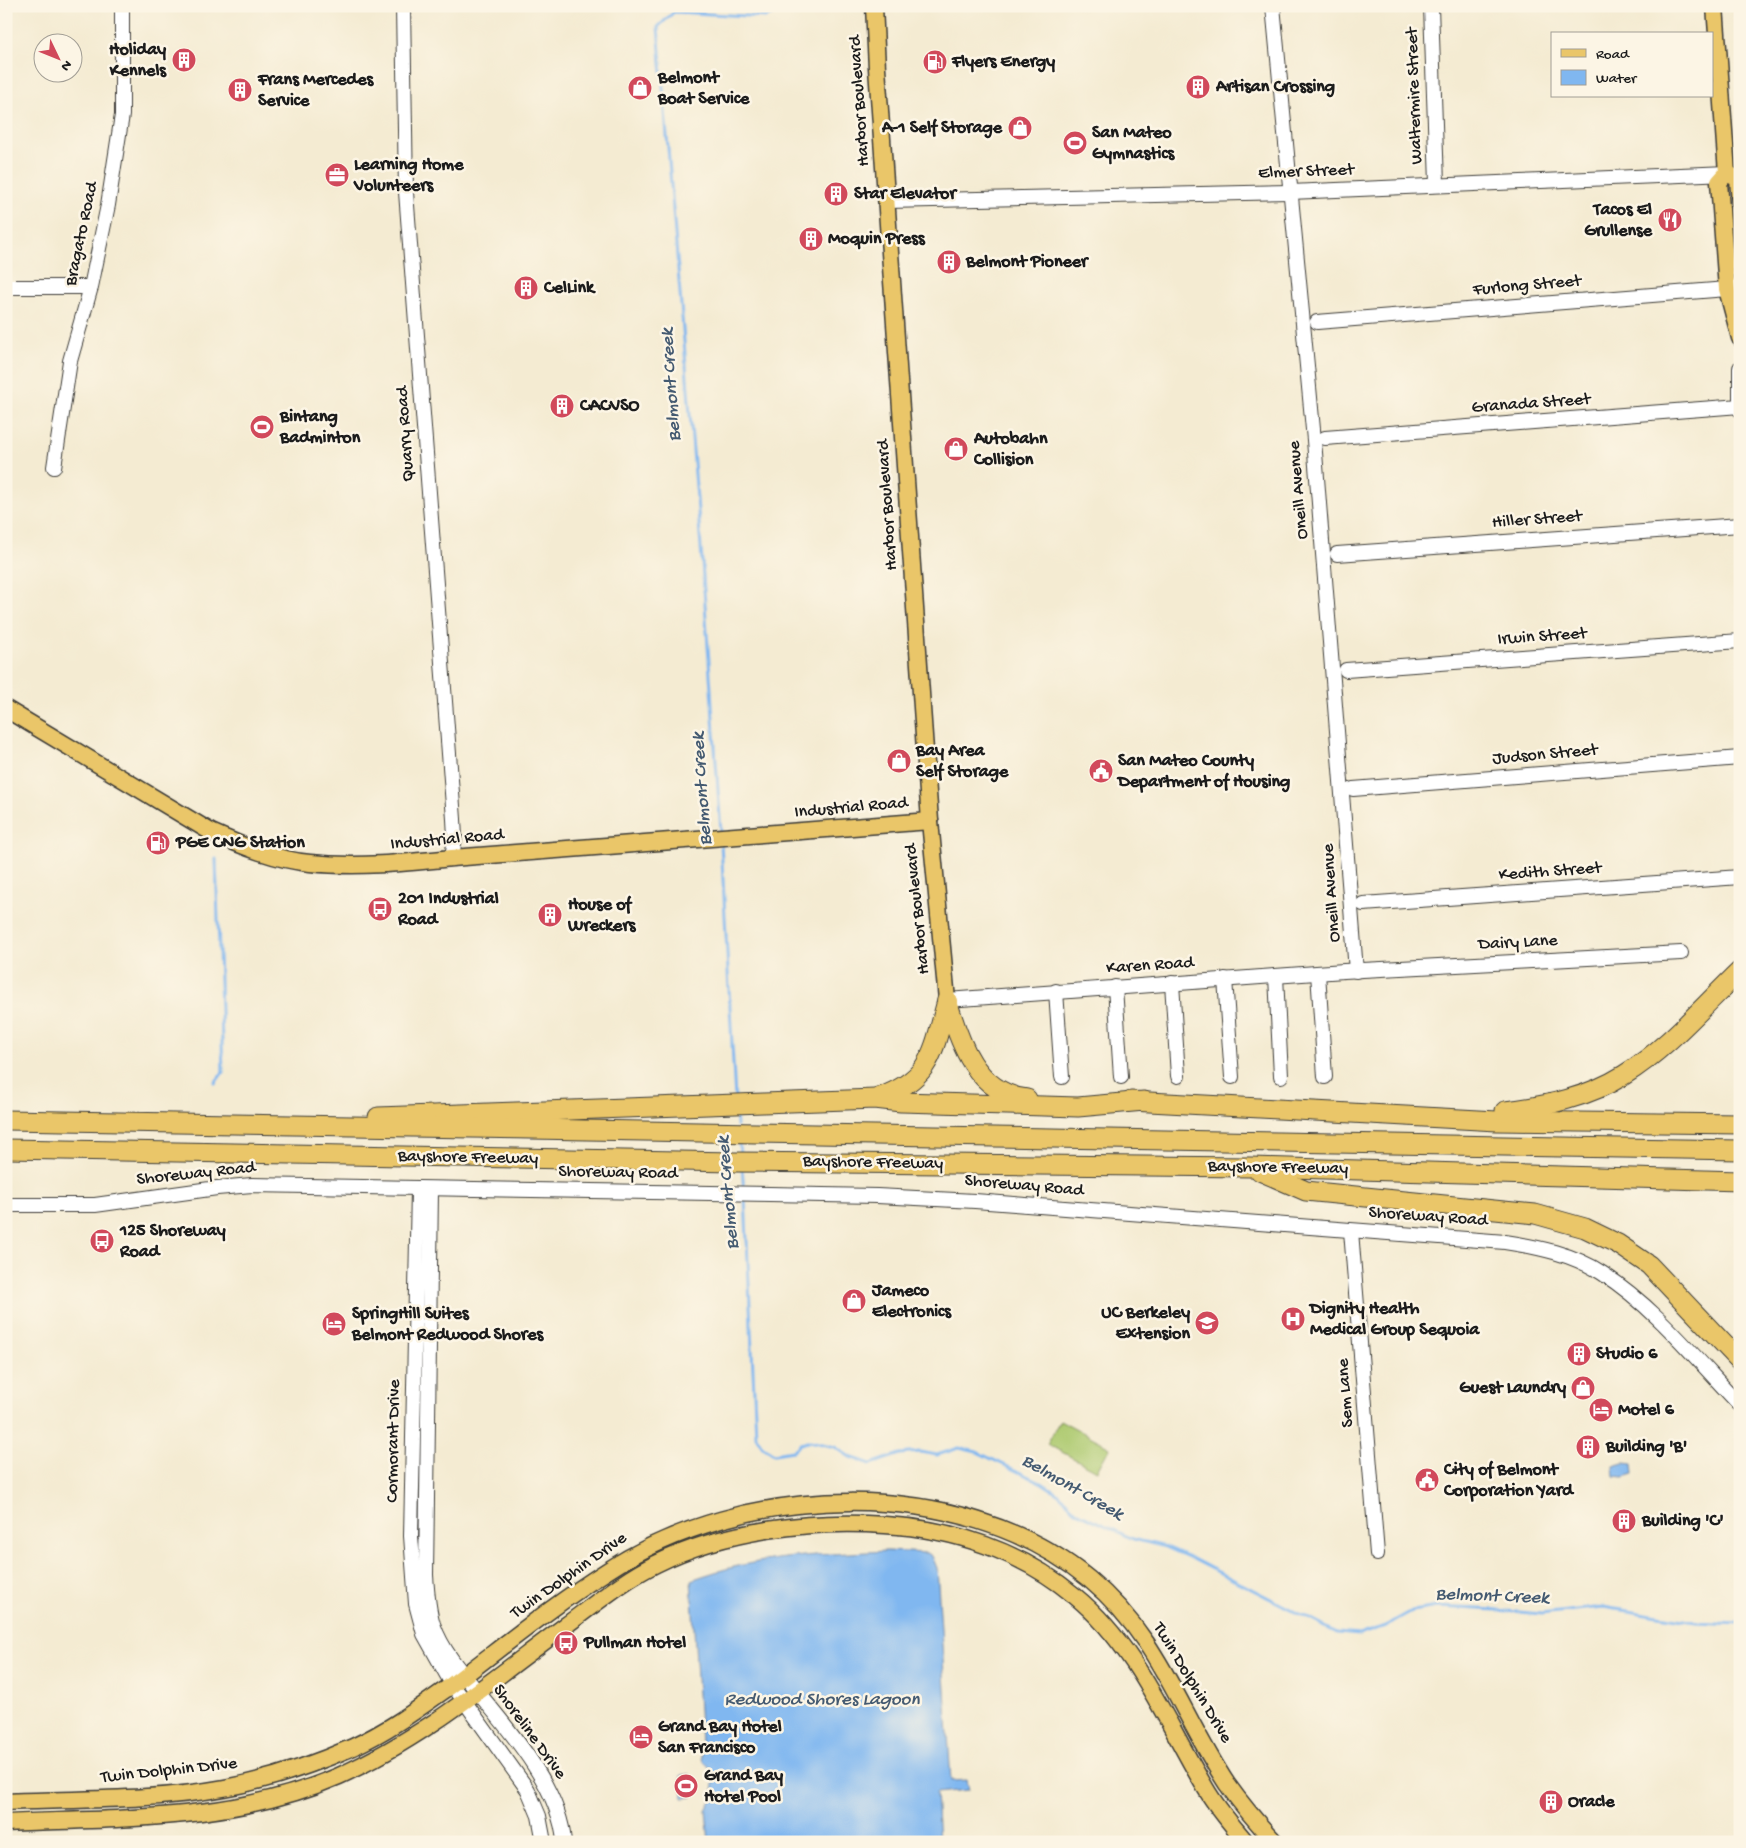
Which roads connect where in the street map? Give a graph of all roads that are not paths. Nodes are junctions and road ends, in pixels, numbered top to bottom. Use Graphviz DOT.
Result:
graph roads {
  1 [pos="122,6"];
  2 [pos="403,6"];
  3 [pos="874,6"];
  4 [pos="1273,6"];
  5 [pos="1431,6"];
  6 [pos="1715,6"];
  7 [pos="1727,173"];
  8 [pos="1437,184"];
  9 [pos="1290,192"];
  10 [pos="888,201"];
  11 [pos="1740,203"];
  12 [pos="6,287"];
  13 [pos="91,287"];
  14 [pos="1734,287"];
  15 [pos="1316,322"];
  16 [pos="1740,338"];
  17 [pos="1740,368"];
  18 [pos="1740,406"];
  19 [pos="1740,410"];
  20 [pos="1325,438"];
  21 [pos="54,467"];
  22 [pos="1740,525"];
  23 [pos="1337,554"];
  24 [pos="1740,641"];
  25 [pos="1346,670"];
  26 [pos="6,709"];
  27 [pos="1740,758"];
  28 [pos="1353,788"];
  29 [pos="930,821"];
  30 [pos="452,858"];
  31 [pos="1740,877"];
  32 [pos="1363,904"];
  33 [pos="1681,953"];
  34 [pos="1356,971"];
  35 [pos="1740,971"];
  36 [pos="1318,973"];
  37 [pos="1276,976"];
  38 [pos="1225,980"];
  39 [pos="1172,983"];
  40 [pos="1116,987"];
  41 [pos="1056,991"];
  42 [pos="947,1000"];
  43 [pos="1178,1076"];
  44 [pos="1281,1076"];
  45 [pos="1062,1077"];
  46 [pos="1121,1077"];
  47 [pos="1232,1077"];
  48 [pos="1325,1077"];
  49 [pos="875,1099"];
  50 [pos="1144,1102"];
  51 [pos="1454,1117"];
  52 [pos="6,1120"];
  53 [pos="1740,1124"];
  54 [pos="270,1125"];
  55 [pos="6,1149"];
  56 [pos="1740,1150"];
  57 [pos="1251,1167"];
  58 [pos="1740,1181"];
  59 [pos="425,1190"];
  60 [pos="6,1205"];
  61 [pos="1351,1231"];
  62 [pos="1740,1361"];
  63 [pos="1740,1405"];
  64 [pos="1377,1554"];
  65 [pos="458,1681"];
  66 [pos="470,1695"];
  67 [pos="6,1802"];
  68 [pos="6,1823"];
  69 [pos="544,1842"];
  70 [pos="564,1842"];
  71 [pos="1246,1842"];
  72 [pos="1275,1842"];
  1 -- 13 [label="street, Bragato Road"];
  2 -- 30 [label="street, Quarry Road"];
  3 -- 10 [label="main road, Harbor Boulevard"];
  4 -- 9 [label="street, Oneill Avenue"];
  5 -- 8 [label="street, Waltermire Street"];
  6 -- 7 [label="main road"];
  7 -- 8 [label="street, Elmer Street"];
  7 -- 11 [label="main road"];
  7 -- 14 [label="main road"];
  8 -- 9 [label="street, Elmer Street"];
  9 -- 10 [label="street, Elmer Street"];
  9 -- 34 [label="street, Oneill Avenue"];
  10 -- 29 [label="main road, Harbor Boulevard"];
  12 -- 13 [label="street"];
  13 -- 21 [label="street, Bragato Road"];
  14 -- 15 [label="street, Furlong Street"];
  14 -- 16 [label="main road"];
  17 -- 18 [label="street"];
  18 -- 19 [label="street"];
  18 -- 20 [label="street, Granada Street"];
  22 -- 23 [label="street, Hiller Street"];
  24 -- 25 [label="street, Irwin Street"];
  26 -- 30 [label="main road, Industrial Road"];
  27 -- 28 [label="street, Judson Street"];
  29 -- 30 [label="main road, Industrial Road"];
  29 -- 42 [label="main road, Harbor Boulevard"];
  31 -- 32 [label="street, Kedith Street"];
  33 -- 34 [label="street, Dairy Lane"];
  34 -- 36 [label="street, Karen Road"];
  35 -- 51 [label="highway"];
  36 -- 37 [label="street, Karen Road"];
  36 -- 48 [label="street"];
  37 -- 38 [label="street, Karen Road"];
  37 -- 44 [label="street"];
  38 -- 39 [label="street, Karen Road"];
  38 -- 47 [label="street"];
  39 -- 40 [label="street, Karen Road"];
  39 -- 43 [label="street"];
  40 -- 41 [label="street, Karen Road"];
  40 -- 46 [label="street"];
  41 -- 42 [label="street, Karen Road"];
  41 -- 45 [label="street"];
  42 -- 49 [label="highway"];
  42 -- 50 [label="highway"];
  49 -- 50 [label="highway"];
  49 -- 54 [label="highway"];
  50 -- 51 [label="highway"];
  51 -- 53 [label="highway"];
  52 -- 54 [label="highway, Bayshore Freeway"];
  54 -- 56 [label="highway, Bayshore Freeway"];
  55 -- 57 [label="highway, Bayshore Freeway"];
  57 -- 58 [label="highway, Bayshore Freeway"];
  57 -- 62 [label="highway"];
  59 -- 60 [label="street, Shoreway Road"];
  59 -- 61 [label="street, Shoreway Road"];
  59 -- 65 [label="street, Cormorant Drive"];
  61 -- 63 [label="street, Shoreway Road"];
  61 -- 64 [label="street, Sem Lane"];
  65 -- 66 [label="street, Shoreline Drive"];
  65 -- 67 [label="main road, Twin Dolphin Drive"];
  65 -- 72 [label="main road, Twin Dolphin Drive"];
  66 -- 68 [label="main road, Twin Dolphin Drive"];
  66 -- 69 [label="street, Shoreline Drive"];
  66 -- 70 [label="street, Shoreline Drive"];
  66 -- 71 [label="main road, Twin Dolphin Drive"];
}
